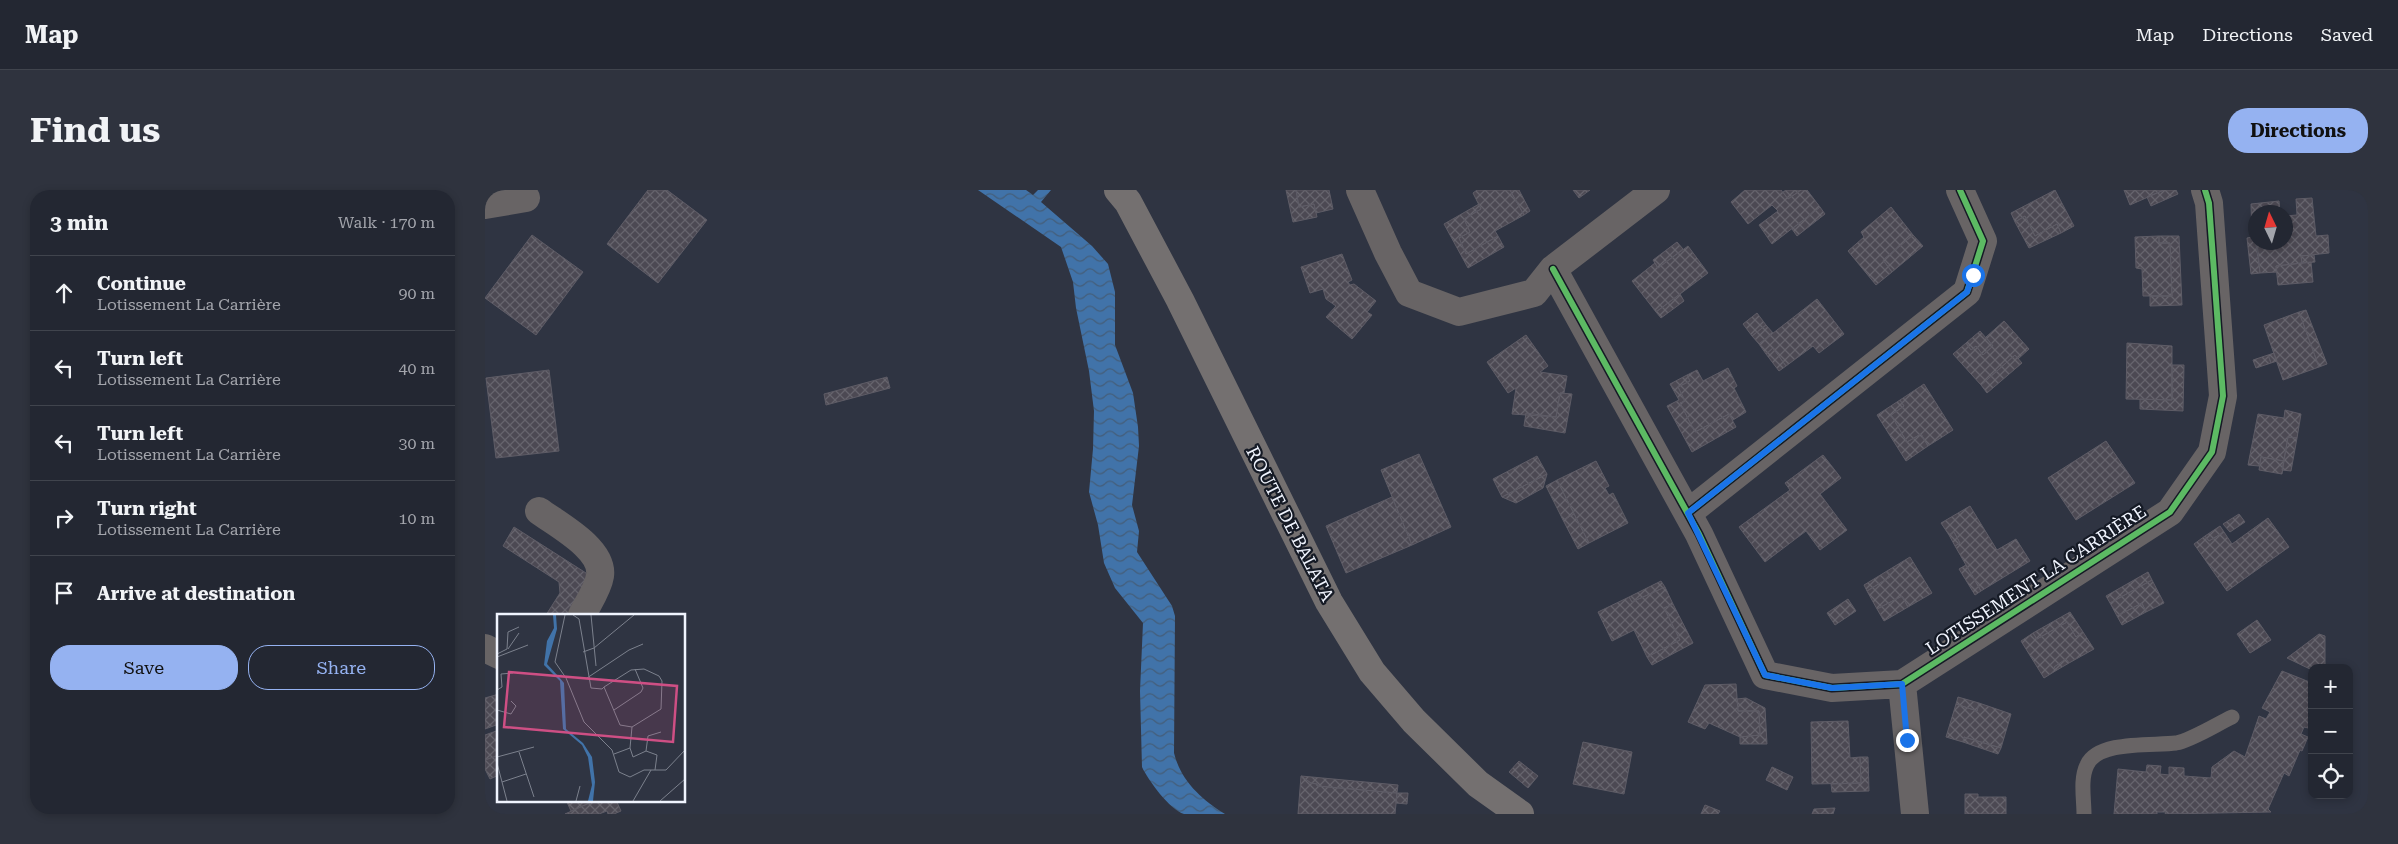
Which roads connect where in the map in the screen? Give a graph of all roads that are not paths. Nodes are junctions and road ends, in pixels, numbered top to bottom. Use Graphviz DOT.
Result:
graph roads {
  1 [pos="1118,190"];
  2 [pos="1360,190"];
  3 [pos="1656,190"];
  4 [pos="1960,190"];
  5 [pos="2205,190"];
  6 [pos="526,198"];
  7 [pos="485,206"];
  8 [pos="1553,270"];
  9 [pos="539,511"];
  10 [pos="1688,513"];
  11 [pos="582,614"];
  12 [pos="485,648"];
  13 [pos="497,654"];
  14 [pos="1902,684"];
  15 [pos="2232,717"];
  16 [pos="1520,814"];
  17 [pos="1915,814"];
  18 [pos="2084,814"];
  1 -- 16 [label="main road, ROUTE DE BALATA"];
  2 -- 8 [label="street"];
  3 -- 8 [label="street"];
  4 -- 10 [label="street"];
  5 -- 14 [label="street, LOTISSEMENT LA CARRIÈRE"];
  6 -- 7 [label="street"];
  8 -- 10 [label="street, LOTISSEMENT LA CARRIÈRE"];
  9 -- 11 [label="street"];
  10 -- 14 [label="street, LOTISSEMENT LA CARRIÈRE"];
  12 -- 13 [label="street"];
  14 -- 17 [label="street"];
  15 -- 18 [label="lane"];
}
